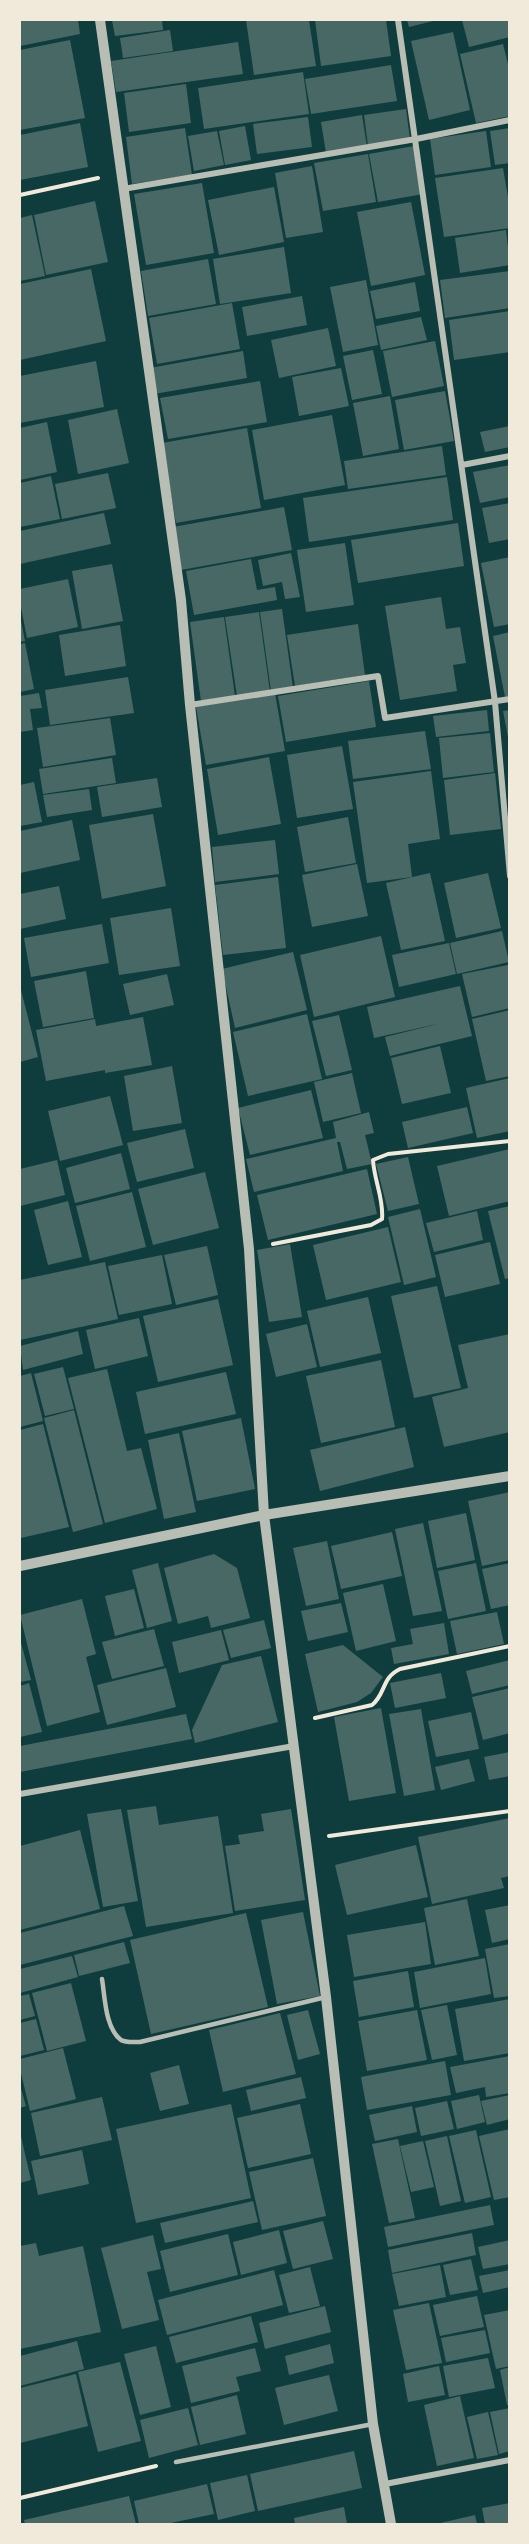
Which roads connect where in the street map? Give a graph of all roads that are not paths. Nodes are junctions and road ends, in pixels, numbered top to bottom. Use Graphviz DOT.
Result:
graph roads {
  1 [pos="100,20"];
  2 [pos="398,20"];
  3 [pos="510,120"];
  4 [pos="416,139"];
  5 [pos="123,189"];
  6 [pos="510,456"];
  7 [pos="462,465"];
  8 [pos="510,699"];
  9 [pos="495,702"];
  10 [pos="190,705"];
  11 [pos="510,876"];
  12 [pos="510,1476"];
  13 [pos="264,1515"];
  14 [pos="20,1566"];
  15 [pos="294,1746"];
  16 [pos="20,1794"];
  17 [pos="102,1979"];
  18 [pos="326,1997"];
  19 [pos="373,2424"];
  20 [pos="510,2460"];
  21 [pos="176,2462"];
  22 [pos="385,2484"];
  23 [pos="391,2524"];
  1 -- 5 [label="street"];
  2 -- 4 [label="street"];
  3 -- 4 [label="street"];
  4 -- 5 [label="street"];
  4 -- 7 [label="street"];
  5 -- 10 [label="street"];
  6 -- 7 [label="street"];
  7 -- 9 [label="street"];
  8 -- 9 [label="street"];
  9 -- 10 [label="street"];
  9 -- 11 [label="street"];
  10 -- 13 [label="street"];
  12 -- 13 [label="street"];
  13 -- 14 [label="street"];
  13 -- 15 [label="street"];
  15 -- 16 [label="street"];
  15 -- 18 [label="street"];
  17 -- 18 [label="lane"];
  18 -- 19 [label="street"];
  19 -- 21 [label="lane"];
  19 -- 22 [label="street"];
  20 -- 22 [label="street"];
  22 -- 23 [label="street"];
}
